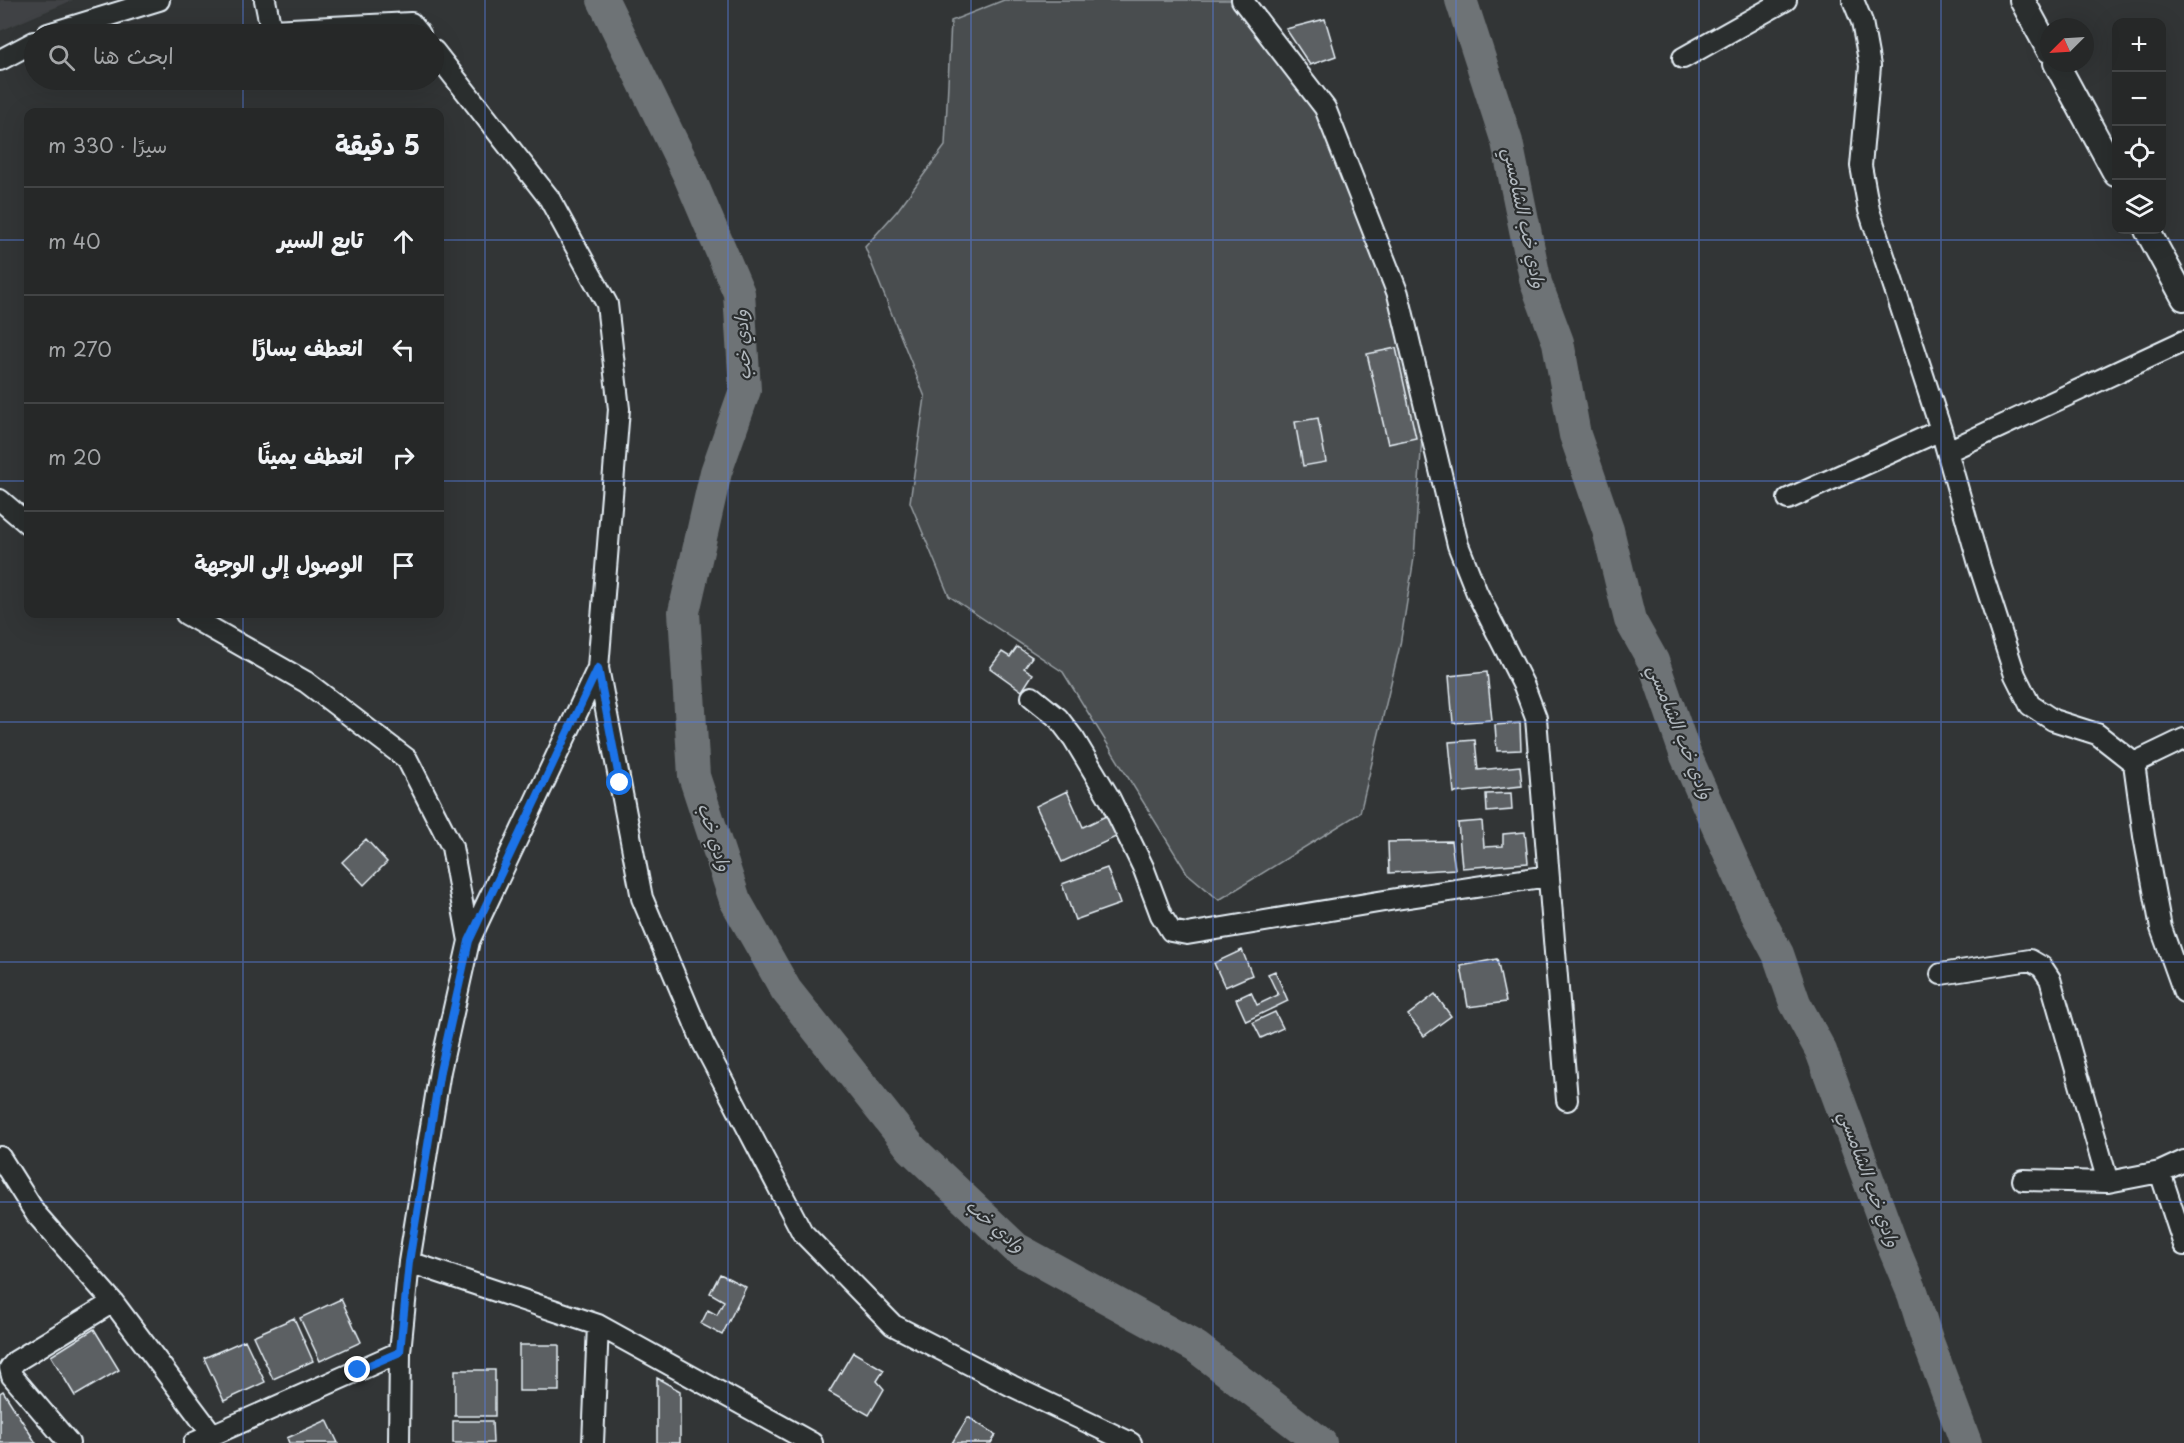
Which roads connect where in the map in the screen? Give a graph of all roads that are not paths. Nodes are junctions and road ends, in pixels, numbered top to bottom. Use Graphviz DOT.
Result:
graph roads {
  1 [pos="159,0"];
  2 [pos="265,0"];
  3 [pos="1242,0"];
  4 [pos="1786,0"];
  5 [pos="1853,0"];
  6 [pos="2022,0"];
  7 [pos="81,24"];
  8 [pos="270,24"];
  9 [pos="376,24"];
  10 [pos="412,24"];
  11 [pos="2040,33"];
  12 [pos="24,47"];
  13 [pos="1683,58"];
  14 [pos="0,60"];
  15 [pos="444,64"];
  16 [pos="2061,72"];
  17 [pos="2112,167"];
  18 [pos="2149,234"];
  19 [pos="2184,298"];
  20 [pos="2184,341"];
  21 [pos="1941,430"];
  22 [pos="1948,451"];
  23 [pos="1788,499"];
  24 [pos="0,500"];
  25 [pos="24,521"];
  26 [pos="193,618"];
  27 [pos="598,668"];
  28 [pos="1032,697"];
  29 [pos="2184,740"];
  30 [pos="2134,763"];
  31 [pos="1548,876"];
  32 [pos="469,941"];
  33 [pos="1941,974"];
  34 [pos="2184,992"];
  35 [pos="1567,1100"];
  36 [pos="0,1157"];
  37 [pos="2184,1161"];
  38 [pos="2160,1173"];
  39 [pos="2023,1180"];
  40 [pos="2108,1182"];
  41 [pos="2184,1245"];
  42 [pos="409,1262"];
  43 [pos="113,1302"];
  44 [pos="598,1325"];
  45 [pos="400,1352"];
  46 [pos="5,1366"];
  47 [pos="212,1434"];
  48 [pos="69,1443"];
  49 [pos="194,1443"];
  50 [pos="399,1443"];
  51 [pos="593,1443"];
  52 [pos="812,1443"];
  53 [pos="1131,1443"];
  1 -- 7 [label="street"];
  2 -- 8 [label="street"];
  3 -- 31 [label="street"];
  4 -- 13 [label="street"];
  5 -- 21 [label="street"];
  6 -- 11 [label="main road"];
  9 -- 10 [label="street"];
  12 -- 14 [label="street"];
  15 -- 27 [label="street"];
  16 -- 17 [label="main road"];
  18 -- 19 [label="main road"];
  20 -- 22 [label="street"];
  21 -- 22 [label="street"];
  21 -- 23 [label="street"];
  22 -- 30 [label="street"];
  24 -- 25 [label="street"];
  26 -- 32 [label="street"];
  27 -- 32 [label="street"];
  27 -- 53 [label="street"];
  28 -- 31 [label="street"];
  29 -- 30 [label="street"];
  30 -- 34 [label="street"];
  31 -- 35 [label="street"];
  32 -- 42 [label="street"];
  33 -- 40 [label="street"];
  36 -- 43 [label="street"];
  37 -- 38 [label="street"];
  38 -- 40 [label="street"];
  38 -- 41 [label="street"];
  39 -- 40 [label="street"];
  42 -- 44 [label="street"];
  42 -- 45 [label="street"];
  43 -- 46 [label="street"];
  43 -- 47 [label="street"];
  44 -- 51 [label="street"];
  44 -- 52 [label="street"];
  45 -- 47 [label="street"];
  45 -- 50 [label="street"];
  46 -- 48 [label="street"];
  47 -- 49 [label="street"];
}
